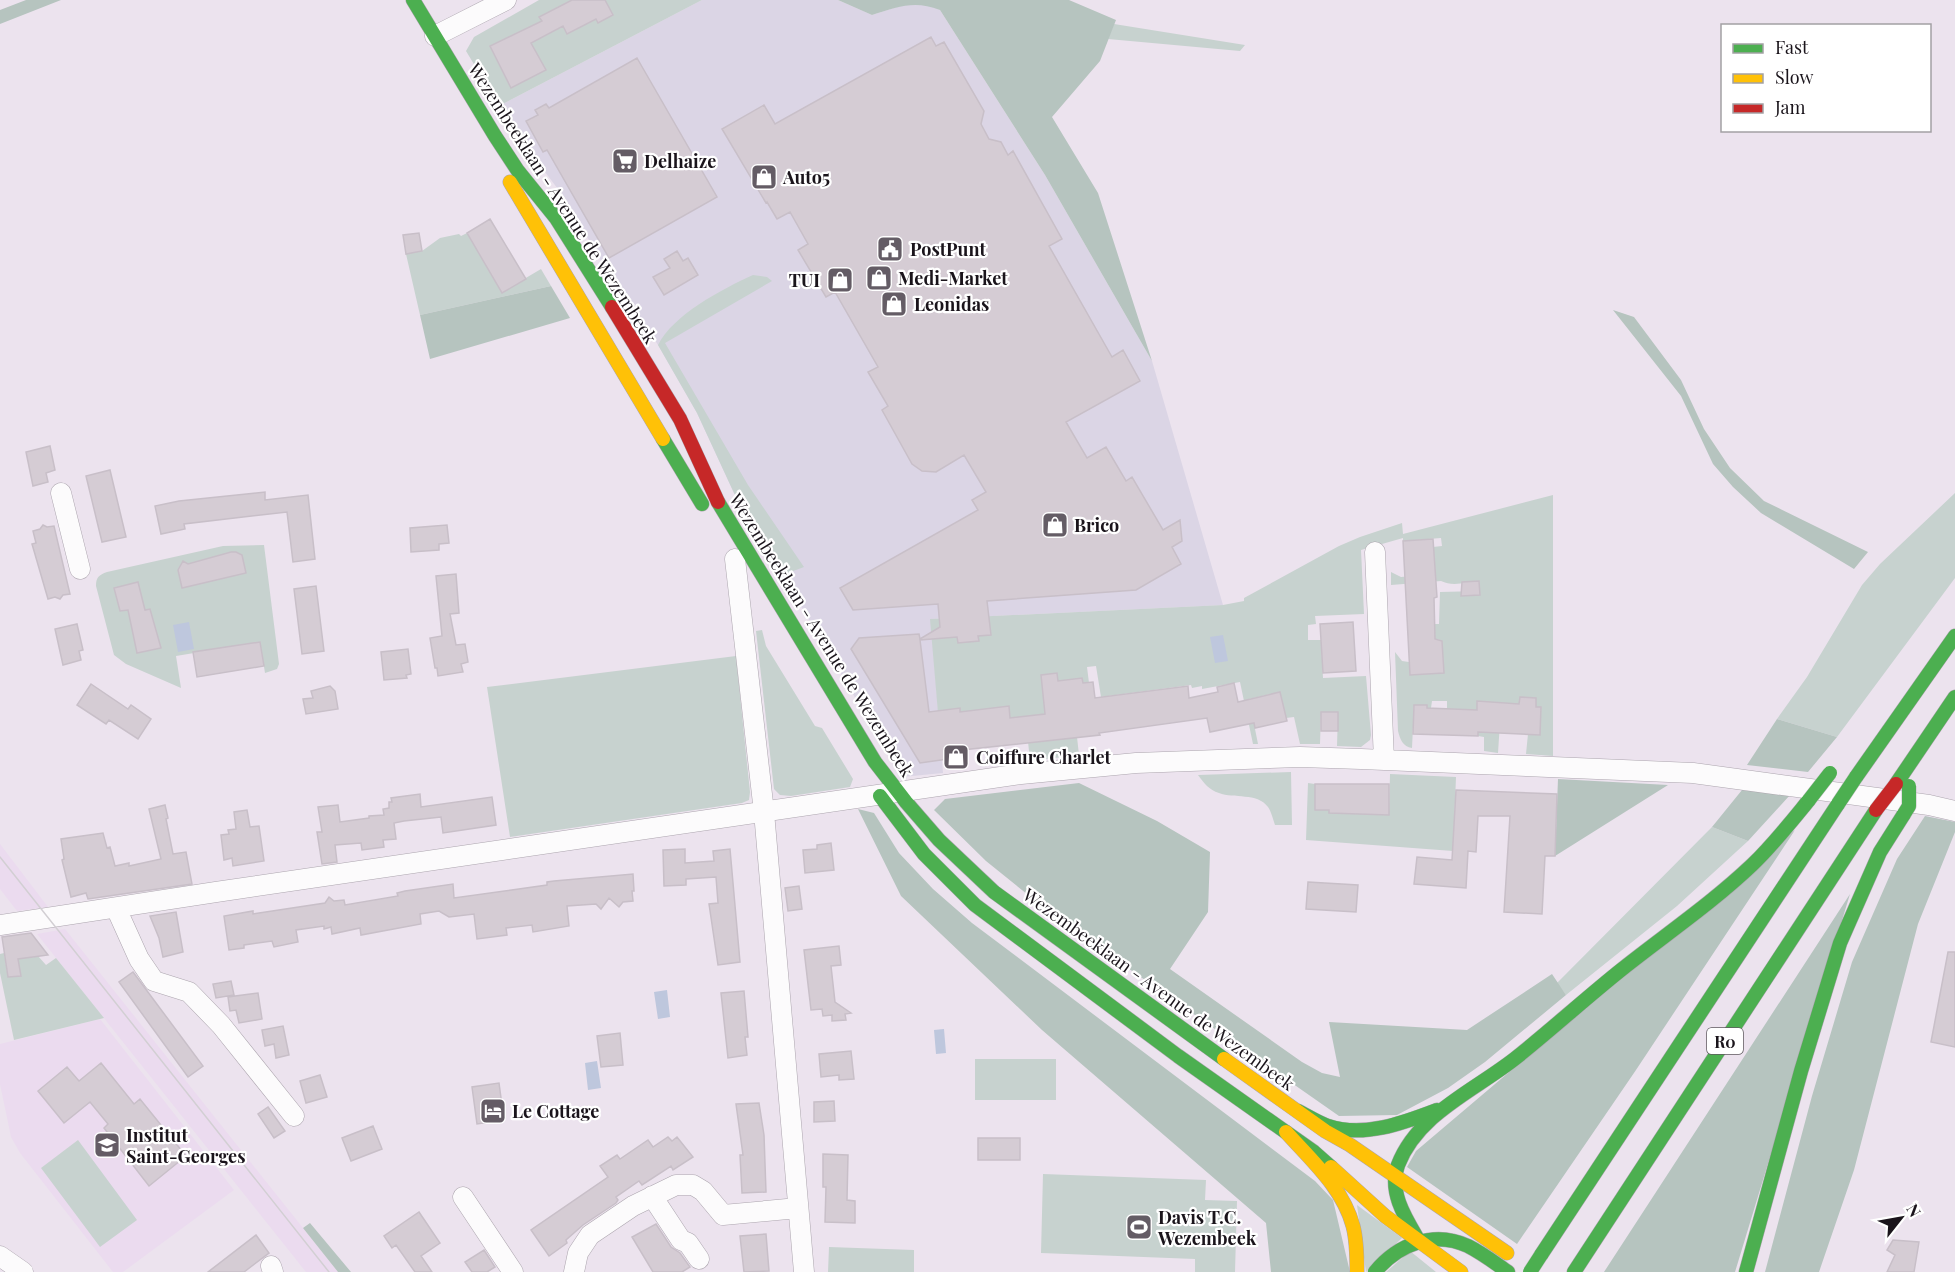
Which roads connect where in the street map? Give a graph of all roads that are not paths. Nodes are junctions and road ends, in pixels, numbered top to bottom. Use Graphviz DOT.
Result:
graph roads {
  1 [pos="399,0"];
  2 [pos="413,0"];
  3 [pos="506,0"];
  4 [pos="435,36"];
  5 [pos="62,493"];
  6 [pos="711,519"];
  7 [pos="1376,552"];
  8 [pos="732,554"];
  9 [pos="80,569"];
  10 [pos="754,589"];
  11 [pos="1955,636"];
  12 [pos="808,678"];
  13 [pos="1955,697"];
  14 [pos="1905,705"];
  15 [pos="1877,725"];
  16 [pos="1384,760"];
  17 [pos="864,769"];
  18 [pos="1834,769"];
  19 [pos="1902,785"];
  20 [pos="883,791"];
  21 [pos="764,812"];
  22 [pos="1955,812"];
  23 [pos="116,908"];
  24 [pos="0,925"];
  25 [pos="1444,1108"];
  26 [pos="1298,1111"];
  27 [pos="294,1116"];
  28 [pos="1286,1132"];
  29 [pos="1395,1175"];
  30 [pos="652,1196"];
  31 [pos="463,1197"];
  32 [pos="798,1208"];
  33 [pos="1419,1241"];
  34 [pos="0,1256"];
  35 [pos="699,1259"];
  36 [pos="23,1272"];
  37 [pos="513,1272"];
  38 [pos="574,1272"];
  39 [pos="804,1272"];
  40 [pos="1357,1272"];
  41 [pos="1376,1272"];
  42 [pos="1461,1272"];
  43 [pos="1508,1272"];
  44 [pos="1531,1272"];
  45 [pos="1574,1272"];
  46 [pos="1746,1272"];
  1 -- 6 [label="main road, Wezembeeklaan - Avenue de Wezembeek"];
  2 -- 4 [label="main road, Wezembeeklaan - Avenue de Wezembeek"];
  3 -- 4 [label="street"];
  4 -- 20 [label="main road, Wezembeeklaan - Avenue de Wezembeek"];
  5 -- 9 [label="street"];
  7 -- 16 [label="street"];
  8 -- 10 [label="main road, Wezembeeklaan - Avenue de Wezembeek"];
  8 -- 21 [label="street"];
  11 -- 14 [label="main road, R0"];
  12 -- 17 [label="main road, Wezembeeklaan - Avenue de Wezembeek"];
  13 -- 19 [label="main road"];
  14 -- 15 [label="main road"];
  14 -- 44 [label="main road, R0, bridge"];
  16 -- 20 [label="street"];
  16 -- 22 [label="street"];
  18 -- 25 [label="main road, bridge"];
  19 -- 45 [label="main road, R0, bridge"];
  19 -- 46 [label="main road, bridge"];
  20 -- 21 [label="street"];
  20 -- 26 [label="main road, Wezembeeklaan - Avenue de Wezembeek"];
  20 -- 28 [label="main road, Wezembeeklaan - Avenue de Wezembeek"];
  21 -- 23 [label="street"];
  21 -- 32 [label="street"];
  23 -- 24 [label="street"];
  23 -- 27 [label="street"];
  25 -- 26 [label="main road"];
  25 -- 29 [label="main road"];
  26 -- 29 [label="main road, Wezembeeklaan - Avenue de Wezembeek"];
  28 -- 33 [label="main road, Wezembeeklaan - Avenue de Wezembeek"];
  28 -- 40 [label="main road"];
  29 -- 33 [label="main road"];
  29 -- 44 [label="main road, Wezembeeklaan - Avenue de Wezembeek"];
  30 -- 32 [label="street"];
  30 -- 35 [label="street"];
  30 -- 38 [label="street"];
  31 -- 37 [label="street"];
  32 -- 39 [label="street"];
  33 -- 41 [label="main road"];
  33 -- 42 [label="main road, Wezembeeklaan - Avenue de Wezembeek"];
  33 -- 43 [label="main road"];
  34 -- 36 [label="street"];
}
